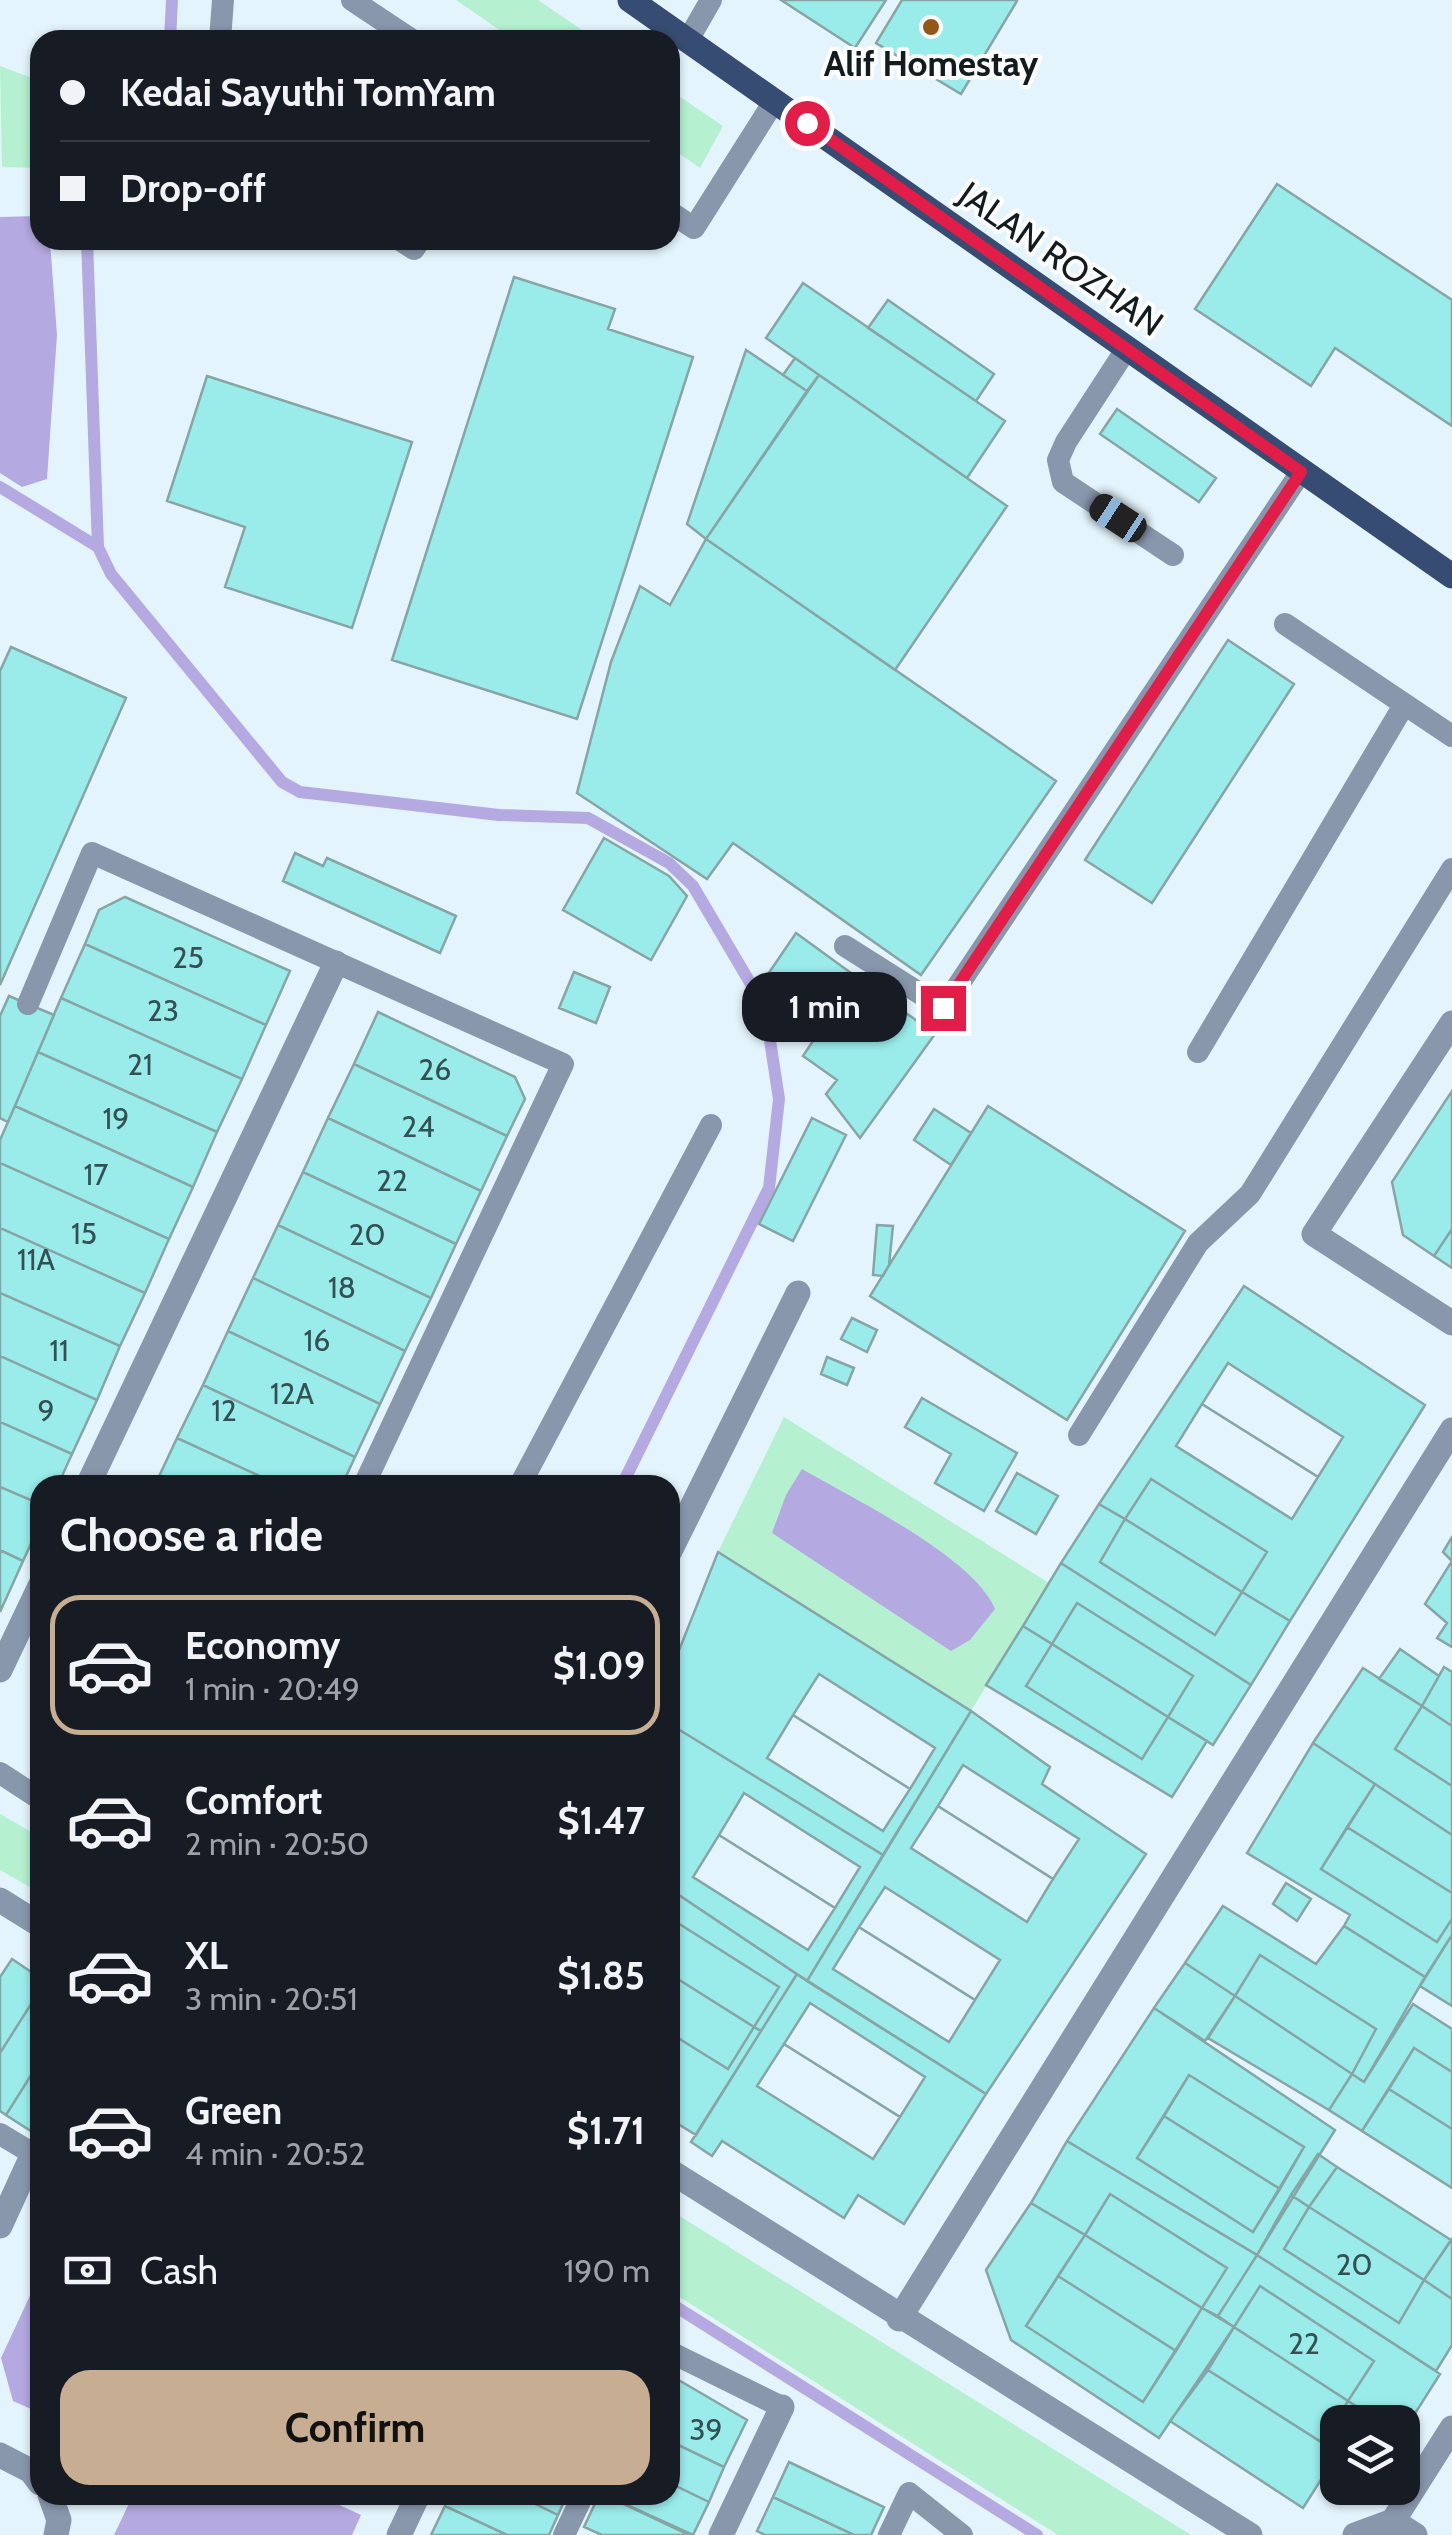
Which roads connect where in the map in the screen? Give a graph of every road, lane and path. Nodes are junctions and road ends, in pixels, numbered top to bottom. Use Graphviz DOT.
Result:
graph roads {
  1 [pos="223,0"];
  2 [pos="352,0"];
  3 [pos="630,0"];
  4 [pos="711,0"];
  5 [pos="221,30"];
  6 [pos="397,30"];
  7 [pos="674,30"];
  8 [pos="680,34"];
  9 [pos="688,40"];
  10 [pos="775,100"];
  11 [pos="680,219"];
  12 [pos="1127,348"];
  13 [pos="1301,472"];
  14 [pos="1173,554"];
  15 [pos="1452,576"];
  16 [pos="1285,624"];
  17 [pos="1404,704"];
  18 [pos="1452,736"];
  19 [pos="1452,869"];
  20 [pos="845,946"];
  21 [pos="336,962"];
  22 [pos="28,1004"];
  23 [pos="1451,1025"];
  24 [pos="1198,1052"];
  25 [pos="711,1126"];
  26 [pos="798,1293"];
  27 [pos="1452,1323"];
  28 [pos="1452,1430"];
  29 [pos="1078,1434"];
  30 [pos="93,1475"];
  31 [pos="369,1475"];
  32 [pos="525,1475"];
  33 [pos="680,1531"];
  34 [pos="30,1607"];
  35 [pos="0,1670"];
  36 [pos="0,1773"];
  37 [pos="30,1792"];
  38 [pos="0,1900"];
  39 [pos="30,1919"];
  40 [pos="0,2134"];
  41 [pos="30,2152"];
  42 [pos="30,2169"];
  43 [pos="680,2177"];
  44 [pos="0,2226"];
  45 [pos="899,2318"];
  46 [pos="680,2357"];
  47 [pos="782,2407"];
  48 [pos="1452,2428"];
  49 [pos="0,2454"];
  50 [pos="30,2470"];
  51 [pos="54,2505"];
  52 [pos="413,2505"];
  53 [pos="578,2505"];
  54 [pos="1404,2528"];
  55 [pos="56,2535"];
  56 [pos="399,2535"];
  57 [pos="564,2535"];
  58 [pos="721,2535"];
  59 [pos="889,2535"];
  60 [pos="962,2535"];
  61 [pos="1250,2535"];
  62 [pos="1355,2535"];
  1 -- 5 [label="lane"];
  2 -- 6 [label="lane"];
  3 -- 7 [label="main road, JALAN ROZHAN"];
  4 -- 9 [label="lane"];
  8 -- 9 [label="main road, JALAN ROZHAN"];
  9 -- 10 [label="main road, JALAN ROZHAN"];
  10 -- 11 [label="lane"];
  10 -- 12 [label="main road, JALAN ROZHAN"];
  12 -- 13 [label="main road, JALAN ROZHAN"];
  12 -- 14 [label="lane"];
  13 -- 15 [label="main road, JALAN ROZHAN"];
  13 -- 20 [label="lane"];
  16 -- 17 [label="lane"];
  17 -- 18 [label="lane"];
  17 -- 24 [label="lane"];
  19 -- 29 [label="lane"];
  21 -- 22 [label="lane"];
  21 -- 30 [label="street"];
  21 -- 31 [label="lane"];
  23 -- 27 [label="street"];
  25 -- 32 [label="lane"];
  26 -- 33 [label="street"];
  28 -- 45 [label="street"];
  34 -- 35 [label="street"];
  36 -- 37 [label="lane"];
  38 -- 39 [label="street"];
  40 -- 41 [label="lane"];
  42 -- 44 [label="street"];
  43 -- 45 [label="street"];
  45 -- 61 [label="street"];
  46 -- 47 [label="lane"];
  47 -- 58 [label="street"];
  48 -- 54 [label="street"];
  49 -- 50 [label="street"];
  51 -- 55 [label="street"];
  52 -- 56 [label="street"];
  53 -- 57 [label="lane"];
  54 -- 62 [label="street"];
  59 -- 60 [label="lane"];
}
